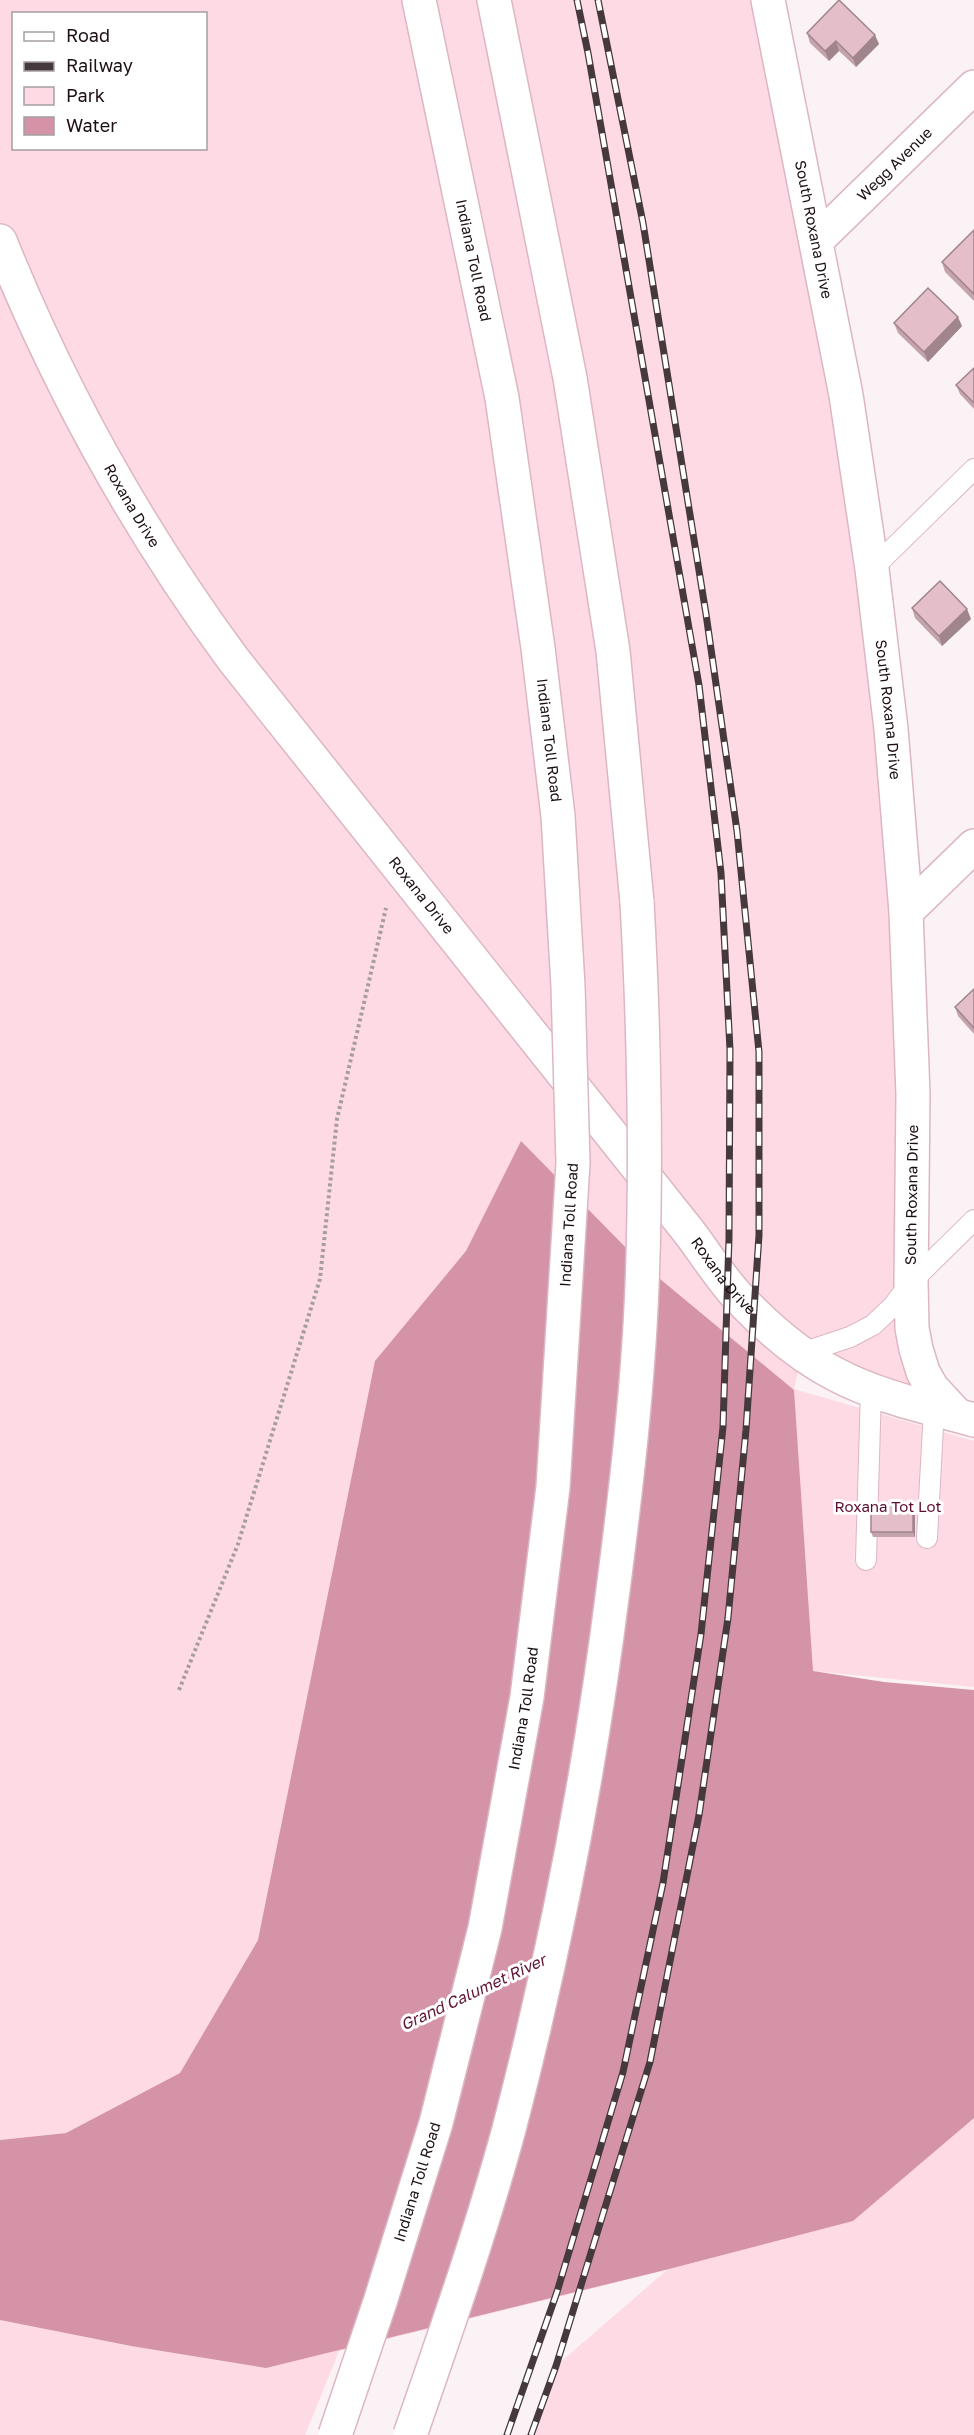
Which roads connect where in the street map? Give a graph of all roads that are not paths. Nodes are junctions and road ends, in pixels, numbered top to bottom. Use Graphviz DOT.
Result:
graph roads {
  1 [pos="419,0"];
  2 [pos="494,0"];
  3 [pos="768,0"];
  4 [pos="974,87"];
  5 [pos="0,241"];
  6 [pos="816,241"];
  7 [pos="974,469"];
  8 [pos="872,569"];
  9 [pos="974,846"];
  10 [pos="906,912"];
  11 [pos="974,1220"];
  12 [pos="911,1282"];
  13 [pos="802,1353"];
  14 [pos="871,1390"];
  15 [pos="955,1414"];
  16 [pos="927,1538"];
  17 [pos="866,1560"];
  18 [pos="335,2435"];
  19 [pos="410,2435"];
  1 -- 18 [label="main road, Indiana Toll Road, bridge"];
  2 -- 19 [label="main road, bridge"];
  3 -- 6 [label="main road, South Roxana Drive"];
  4 -- 6 [label="main road, Wegg Avenue"];
  5 -- 13 [label="main road, Roxana Drive"];
  6 -- 8 [label="main road, South Roxana Drive"];
  7 -- 8 [label="lane"];
  8 -- 10 [label="main road, South Roxana Drive"];
  9 -- 10 [label="main road"];
  10 -- 12 [label="main road, South Roxana Drive"];
  11 -- 12 [label="lane"];
  12 -- 13 [label="lane"];
  12 -- 15 [label="main road, South Roxana Drive"];
  13 -- 14 [label="main road, Roxana Drive"];
  14 -- 15 [label="main road, Roxana Drive"];
  14 -- 17 [label="lane"];
  15 -- 16 [label="lane"];
}
